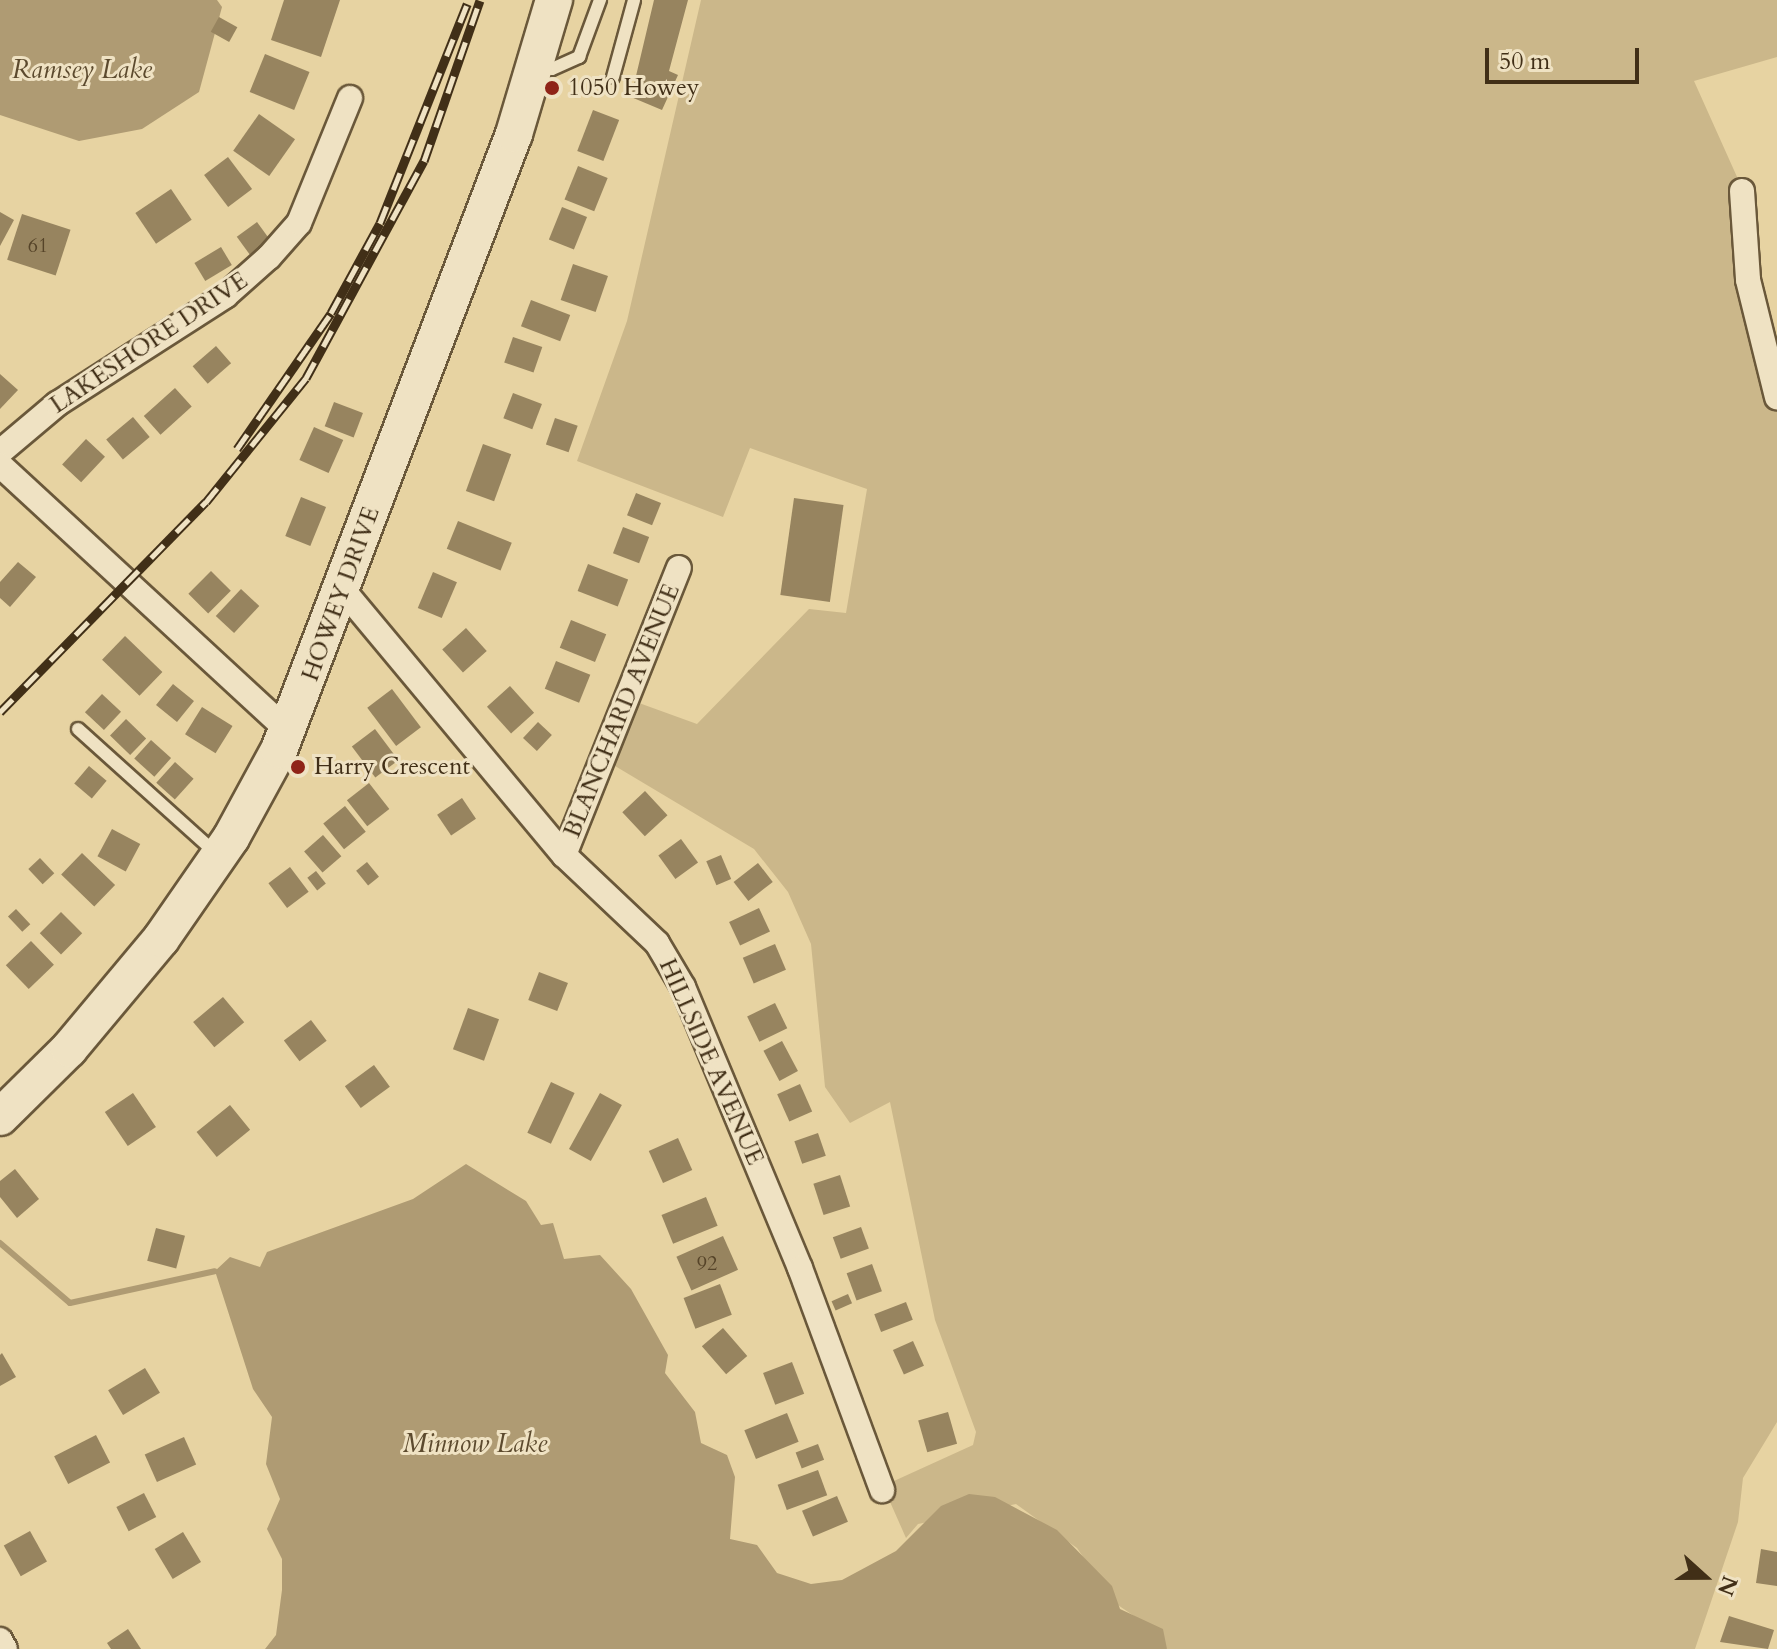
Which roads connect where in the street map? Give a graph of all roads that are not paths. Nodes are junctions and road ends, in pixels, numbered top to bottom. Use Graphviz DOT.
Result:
graph roads {
  1 [pos="554,0"];
  2 [pos="600,0"];
  3 [pos="634,0"];
  4 [pos="535,66"];
  5 [pos="613,77"];
  6 [pos="350,98"];
  7 [pos="1742,191"];
  8 [pos="1777,397"];
  9 [pos="0,452"];
  10 [pos="0,465"];
  11 [pos="679,568"];
  12 [pos="343,590"];
  13 [pos="78,729"];
  14 [pos="288,731"];
  15 [pos="564,855"];
  16 [pos="220,856"];
  17 [pos="0,1117"];
  18 [pos="882,1490"];
  19 [pos="0,1640"];
  20 [pos="5,1649"];
  1 -- 4 [label="main road, HOWEY DRIVE"];
  2 -- 4 [label="lane"];
  3 -- 5 [label="lane"];
  4 -- 12 [label="main road, HOWEY DRIVE"];
  6 -- 9 [label="street, LAKESHORE DRIVE"];
  7 -- 8 [label="street"];
  10 -- 14 [label="street"];
  11 -- 15 [label="street, BLANCHARD AVENUE"];
  12 -- 14 [label="main road, HOWEY DRIVE"];
  12 -- 15 [label="street, HILLSIDE AVENUE"];
  13 -- 16 [label="lane"];
  14 -- 16 [label="main road, HOWEY DRIVE"];
  15 -- 18 [label="street, HILLSIDE AVENUE"];
  16 -- 17 [label="main road, HOWEY DRIVE"];
  19 -- 20 [label="street"];
}
